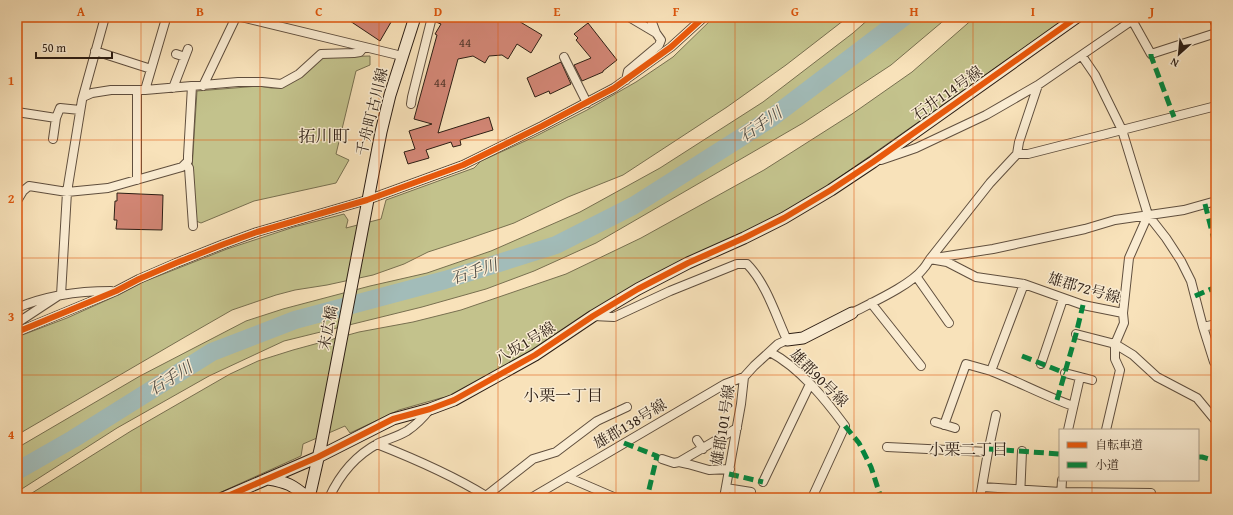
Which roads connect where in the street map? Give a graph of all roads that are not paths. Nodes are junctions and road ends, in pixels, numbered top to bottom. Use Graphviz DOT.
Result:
graph roads {
  1 [pos="105,17"];
  2 [pos="236,17"];
  3 [pos="241,17"];
  4 [pos="415,17"];
  5 [pos="432,17"];
  6 [pos="629,17"];
  7 [pos="650,17"];
  8 [pos="704,17"];
  9 [pos="1077,17"];
  10 [pos="1214,17"];
  11 [pos="1135,19"];
  12 [pos="165,22"];
  13 [pos="1216,25"];
  14 [pos="656,33"];
  15 [pos="1215,35"];
  16 [pos="364,47"];
  17 [pos="188,49"];
  18 [pos="96,51"];
  19 [pos="176,54"];
  20 [pos="402,56"];
  21 [pos="1082,56"];
  22 [pos="185,57"];
  23 [pos="564,57"];
  24 [pos="151,69"];
  25 [pos="626,80"];
  26 [pos="1038,85"];
  27 [pos="192,86"];
  28 [pos="203,86"];
  29 [pos="174,88"];
  30 [pos="141,90"];
  31 [pos="83,97"];
  32 [pos="587,102"];
  33 [pos="411,104"];
  34 [pos="1216,106"];
  35 [pos="80,110"];
  36 [pos="17,112"];
  37 [pos="56,118"];
  38 [pos="1122,130"];
  39 [pos="53,139"];
  40 [pos="1017,154"];
  41 [pos="873,162"];
  42 [pos="186,164"];
  43 [pos="137,180"];
  44 [pos="831,190"];
  45 [pos="67,192"];
  46 [pos="367,200"];
  47 [pos="17,201"];
  48 [pos="1216,201"];
  49 [pos="364,216"];
  50 [pos="1148,216"];
  51 [pos="193,226"];
  52 [pos="930,259"];
  53 [pos="916,276"];
  54 [pos="1024,284"];
  55 [pos="116,291"];
  56 [pos="61,294"];
  57 [pos="1063,298"];
  58 [pos="870,303"];
  59 [pos="17,308"];
  60 [pos="852,313"];
  61 [pos="1123,313"];
  62 [pos="593,316"];
  63 [pos="17,323"];
  64 [pos="949,323"];
  65 [pos="1216,324"];
  66 [pos="1203,327"];
  67 [pos="17,332"];
  68 [pos="1076,334"];
  69 [pos="787,340"];
  70 [pos="1115,344"];
  71 [pos="770,352"];
  72 [pos="1216,363"];
  73 [pos="1040,364"];
  74 [pos="921,366"];
  75 [pos="991,371"];
  76 [pos="1065,373"];
  77 [pos="744,377"];
  78 [pos="1080,377"];
  79 [pos="1092,380"];
  80 [pos="810,384"];
  81 [pos="1073,406"];
  82 [pos="627,407"];
  83 [pos="430,409"];
  84 [pos="996,415"];
  85 [pos="1216,421"];
  86 [pos="935,422"];
  87 [pos="944,425"];
  88 [pos="737,428"];
  89 [pos="955,428"];
  90 [pos="1068,429"];
  91 [pos="1106,429"];
  92 [pos="697,440"];
  93 [pos="378,444"];
  94 [pos="888,447"];
  95 [pos="703,449"];
  96 [pos="1022,451"];
  97 [pos="988,452"];
  98 [pos="318,457"];
  99 [pos="662,460"];
  100 [pos="679,462"];
  101 [pos="730,469"];
  102 [pos="567,477"];
  103 [pos="268,479"];
  104 [pos="1062,481"];
  105 [pos="763,482"];
  106 [pos="982,487"];
  107 [pos="726,488"];
  108 [pos="751,492"];
  109 [pos="1021,494"];
  110 [pos="1061,495"];
  111 [pos="486,497"];
  112 [pos="223,498"];
  113 [pos="308,498"];
  114 [pos="329,498"];
  115 [pos="531,498"];
  116 [pos="616,498"];
  117 [pos="724,498"];
  118 [pos="812,498"];
  119 [pos="980,498"];
  120 [pos="1151,498"];
  1 -- 18 [label="street"];
  2 -- 28 [label="street"];
  3 -- 16 [label="street"];
  4 -- 20 [label="street, 千舟町古川線"];
  5 -- 33 [label="street"];
  6 -- 14 [label="street"];
  7 -- 14 [label="street"];
  8 -- 25 [label="street"];
  9 -- 41 [label="street, 石井114号線"];
  10 -- 13 [label="street"];
  11 -- 15 [label="street"];
  11 -- 21 [label="street"];
  12 -- 24 [label="street"];
  14 -- 25 [label="street"];
  16 -- 20 [label="street"];
  16 -- 28 [label="street"];
  17 -- 22 [label="street"];
  18 -- 24 [label="street"];
  18 -- 31 [label="street"];
  19 -- 22 [label="street"];
  20 -- 46 [label="street, 千舟町古川線"];
  21 -- 26 [label="street"];
  21 -- 38 [label="street"];
  22 -- 29 [label="street"];
  23 -- 32 [label="street"];
  24 -- 30 [label="street"];
  25 -- 32 [label="street"];
  26 -- 40 [label="street"];
  26 -- 41 [label="street"];
  27 -- 28 [label="street"];
  27 -- 29 [label="street"];
  27 -- 42 [label="street"];
  29 -- 30 [label="street"];
  30 -- 31 [label="street"];
  30 -- 43 [label="street"];
  31 -- 35 [label="street"];
  32 -- 46 [label="street"];
  34 -- 38 [label="street"];
  35 -- 37 [label="street"];
  35 -- 45 [label="street"];
  36 -- 37 [label="street"];
  37 -- 39 [label="street"];
  38 -- 40 [label="street"];
  38 -- 50 [label="street"];
  40 -- 52 [label="street"];
  41 -- 44 [label="street, 石井114号線"];
  42 -- 43 [label="street"];
  42 -- 51 [label="street"];
  43 -- 45 [label="street"];
  44 -- 62 [label="street, 八坂1号線"];
  45 -- 47 [label="street"];
  45 -- 56 [label="street"];
  46 -- 49 [label="street, 千舟町古川線"];
  46 -- 55 [label="street"];
  48 -- 50 [label="street"];
  49 -- 98 [label="street, 末広橋"];
  50 -- 52 [label="street"];
  50 -- 61 [label="street"];
  50 -- 66 [label="street"];
  52 -- 53 [label="street"];
  52 -- 54 [label="street, 雄郡72号線"];
  53 -- 58 [label="street"];
  53 -- 64 [label="street"];
  54 -- 57 [label="street, 雄郡72号線"];
  54 -- 75 [label="street"];
  55 -- 56 [label="street"];
  55 -- 67 [label="street"];
  56 -- 59 [label="street"];
  56 -- 63 [label="street"];
  57 -- 61 [label="street, 雄郡72号線"];
  57 -- 73 [label="street"];
  58 -- 60 [label="street"];
  58 -- 74 [label="street"];
  60 -- 69 [label="street"];
  61 -- 70 [label="street, 雄郡72号線"];
  62 -- 69 [label="street"];
  62 -- 83 [label="street, 八坂1号線"];
  65 -- 66 [label="street"];
  66 -- 72 [label="street"];
  68 -- 70 [label="street"];
  69 -- 71 [label="street, 雄郡101号線"];
  70 -- 85 [label="street"];
  70 -- 91 [label="street"];
  71 -- 77 [label="street, 雄郡101号線"];
  71 -- 80 [label="street, 雄郡90号線"];
  75 -- 81 [label="street"];
  75 -- 87 [label="street"];
  76 -- 78 [label="street"];
  77 -- 88 [label="street, 雄郡101号線"];
  77 -- 102 [label="street, 雄郡138号線"];
  78 -- 79 [label="street"];
  78 -- 81 [label="street"];
  80 -- 105 [label="street"];
  80 -- 118 [label="street, 雄郡90号線"];
  81 -- 90 [label="street"];
  82 -- 111 [label="street"];
  83 -- 93 [label="street"];
  83 -- 98 [label="street, 八坂1号線"];
  84 -- 97 [label="street"];
  86 -- 87 [label="street"];
  87 -- 89 [label="street"];
  88 -- 95 [label="street"];
  88 -- 101 [label="street, 雄郡101号線"];
  92 -- 95 [label="street"];
  93 -- 111 [label="street"];
  93 -- 114 [label="street"];
  94 -- 97 [label="street"];
  95 -- 100 [label="street"];
  96 -- 109 [label="street"];
  97 -- 106 [label="street"];
  98 -- 103 [label="street, 八坂1号線"];
  98 -- 113 [label="street"];
  99 -- 100 [label="street"];
  100 -- 101 [label="street"];
  101 -- 107 [label="street, 雄郡101号線"];
  102 -- 115 [label="street, 雄郡138号線"];
  102 -- 116 [label="street"];
  103 -- 112 [label="street, 八坂1号線"];
  103 -- 113 [label="street"];
  104 -- 110 [label="street"];
  106 -- 109 [label="street"];
  106 -- 119 [label="street"];
  107 -- 108 [label="street"];
  107 -- 117 [label="street, 雄郡101号線"];
  109 -- 110 [label="street"];
  110 -- 120 [label="street"];
}
